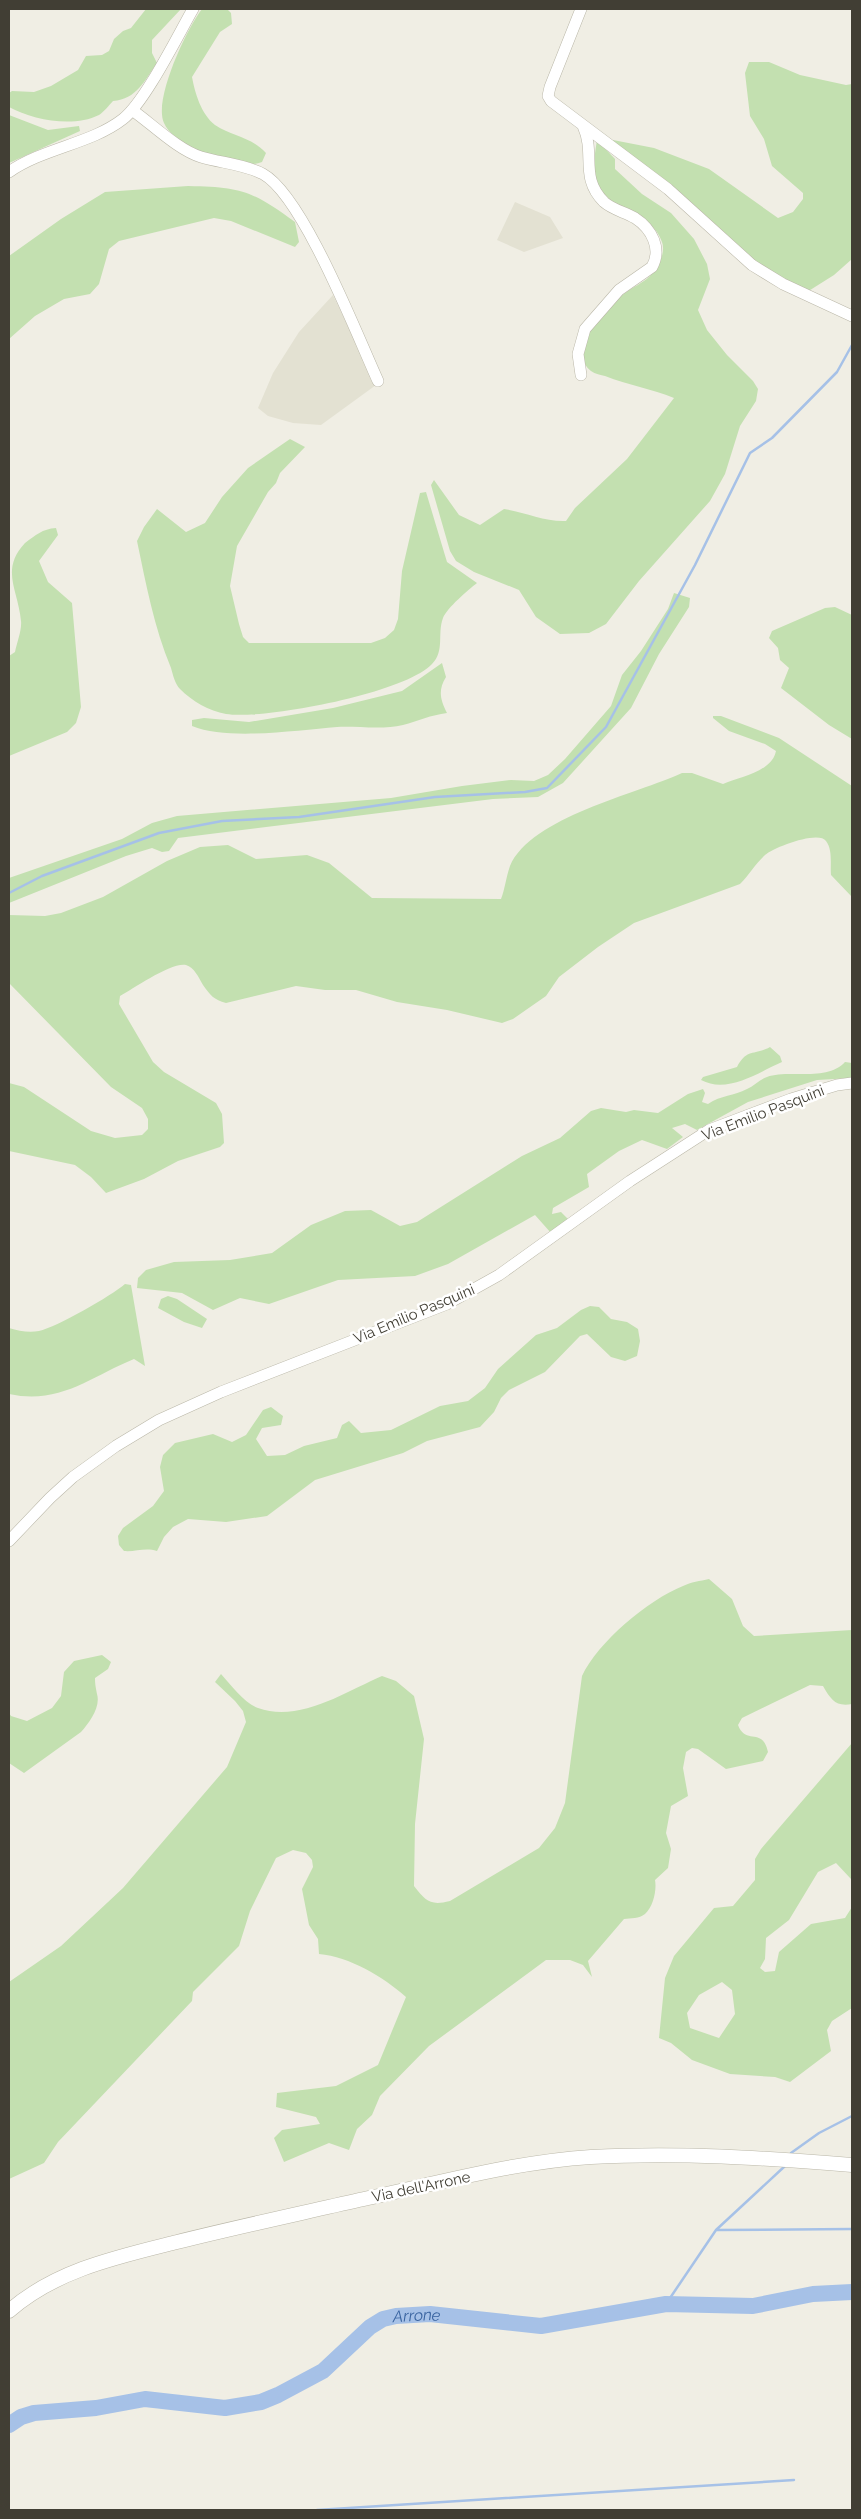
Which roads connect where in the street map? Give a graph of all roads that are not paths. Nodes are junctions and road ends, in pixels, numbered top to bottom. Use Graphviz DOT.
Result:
graph roads {
  1 [pos="193,9"];
  2 [pos="582,9"];
  3 [pos="132,110"];
  4 [pos="583,126"];
  5 [pos="9,172"];
  6 [pos="852,316"];
  7 [pos="581,375"];
  8 [pos="378,381"];
  9 [pos="852,1083"];
  10 [pos="9,1541"];
  11 [pos="852,2165"];
  12 [pos="9,2311"];
  1 -- 3 [label="street"];
  2 -- 4 [label="street"];
  3 -- 5 [label="street"];
  3 -- 8 [label="street"];
  4 -- 6 [label="street"];
  4 -- 7 [label="street"];
  9 -- 10 [label="street, Via Emilio Pasquini"];
  11 -- 12 [label="street, Via dell'Arrone"];
}
